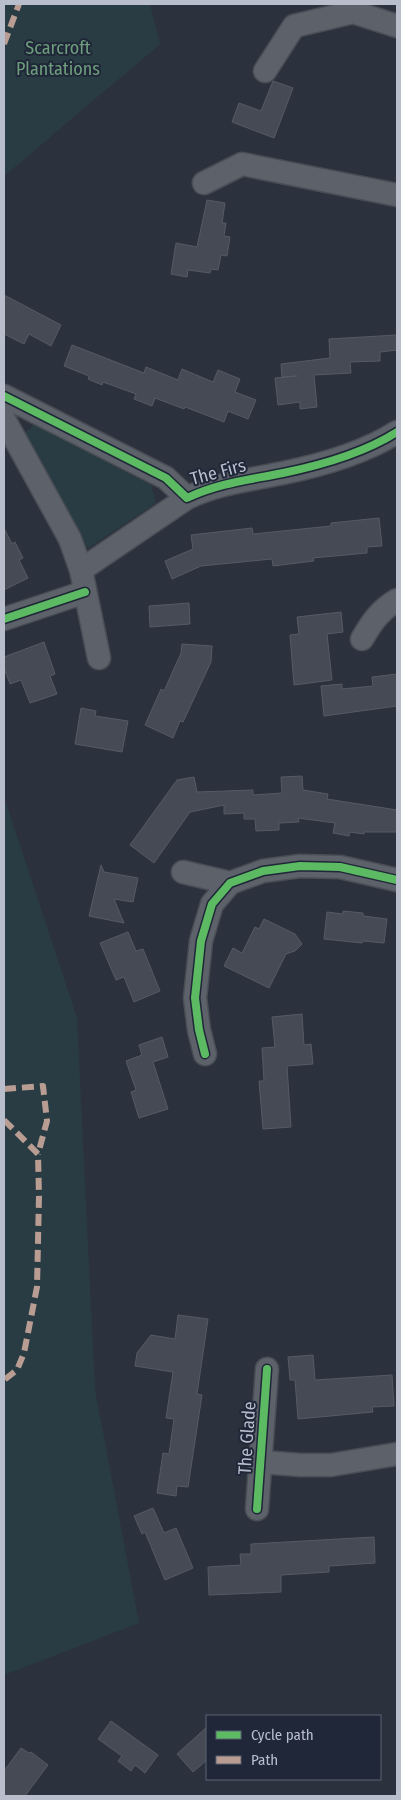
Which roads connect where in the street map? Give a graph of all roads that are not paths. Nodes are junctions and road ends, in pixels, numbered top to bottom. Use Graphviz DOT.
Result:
graph roads {
  1 [pos="397,26"];
  2 [pos="265,71"];
  3 [pos="204,183"];
  4 [pos="397,195"];
  5 [pos="4,396"];
  6 [pos="4,419"];
  7 [pos="397,432"];
  8 [pos="187,498"];
  9 [pos="81,570"];
  10 [pos="85,592"];
  11 [pos="397,600"];
  12 [pos="4,618"];
  13 [pos="362,638"];
  14 [pos="99,658"];
  15 [pos="183,872"];
  16 [pos="397,880"];
  17 [pos="230,883"];
  18 [pos="205,1054"];
  19 [pos="267,1369"];
  20 [pos="397,1454"];
  21 [pos="261,1462"];
  22 [pos="257,1509"];
  1 -- 2 [label="street"];
  3 -- 4 [label="street"];
  5 -- 8 [label="street, The Firs"];
  6 -- 9 [label="street"];
  7 -- 8 [label="street, The Firs"];
  8 -- 9 [label="street, The Firs"];
  9 -- 10 [label="street"];
  10 -- 12 [label="street"];
  10 -- 14 [label="street"];
  11 -- 13 [label="street"];
  15 -- 17 [label="street"];
  16 -- 17 [label="street"];
  17 -- 18 [label="street"];
  19 -- 21 [label="street, The Glade"];
  20 -- 21 [label="street, The Glade"];
  21 -- 22 [label="street, The Glade"];
}
